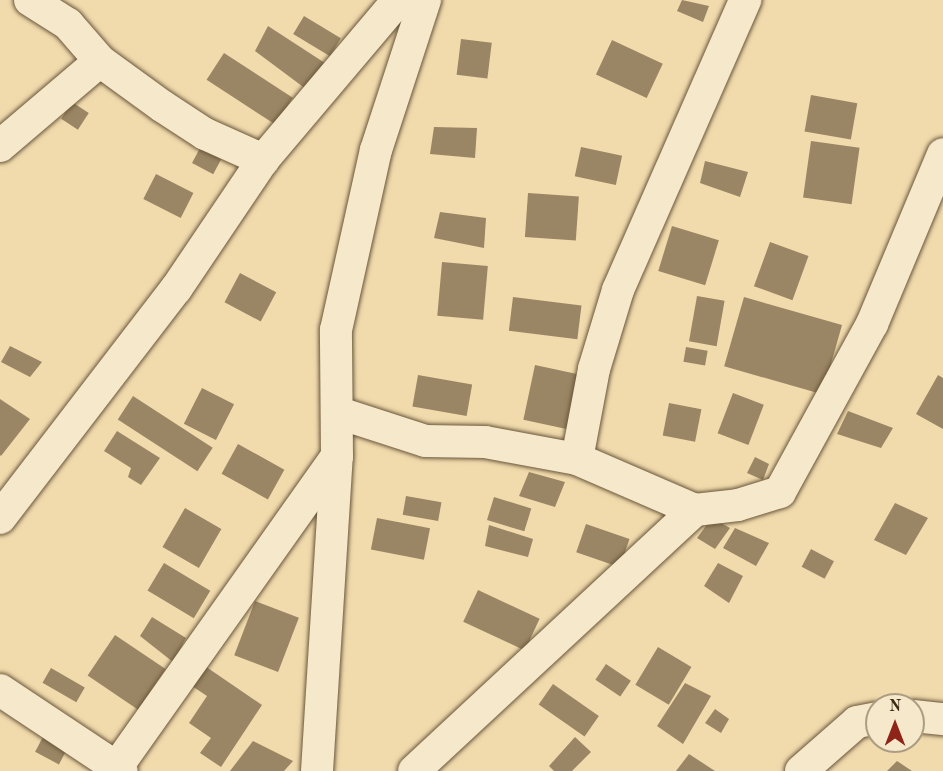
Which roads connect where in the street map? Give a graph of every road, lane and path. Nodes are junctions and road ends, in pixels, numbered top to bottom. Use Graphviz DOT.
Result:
graph roads {
  1 [pos="30,0"];
  2 [pos="398,0"];
  3 [pos="425,0"];
  4 [pos="745,0"];
  5 [pos="100,61"];
  6 [pos="0,146"];
  7 [pos="943,154"];
  8 [pos="263,160"];
  9 [pos="339,413"];
  10 [pos="337,456"];
  11 [pos="577,459"];
  12 [pos="695,510"];
  13 [pos="0,518"];
  14 [pos="0,690"];
  15 [pos="925,717"];
  16 [pos="943,719"];
  17 [pos="865,720"];
  18 [pos="117,770"];
  19 [pos="317,771"];
  20 [pos="414,771"];
  21 [pos="801,771"];
  1 -- 5 [label="street"];
  2 -- 8 [label="street"];
  3 -- 9 [label="street"];
  4 -- 11 [label="street"];
  5 -- 6 [label="street"];
  5 -- 8 [label="street"];
  7 -- 12 [label="street"];
  8 -- 13 [label="street"];
  9 -- 10 [label="street"];
  9 -- 11 [label="street"];
  10 -- 18 [label="street"];
  10 -- 19 [label="street"];
  11 -- 12 [label="street"];
  12 -- 20 [label="street"];
  14 -- 18 [label="street"];
  15 -- 16 [label="street"];
  17 -- 21 [label="street"];
}
